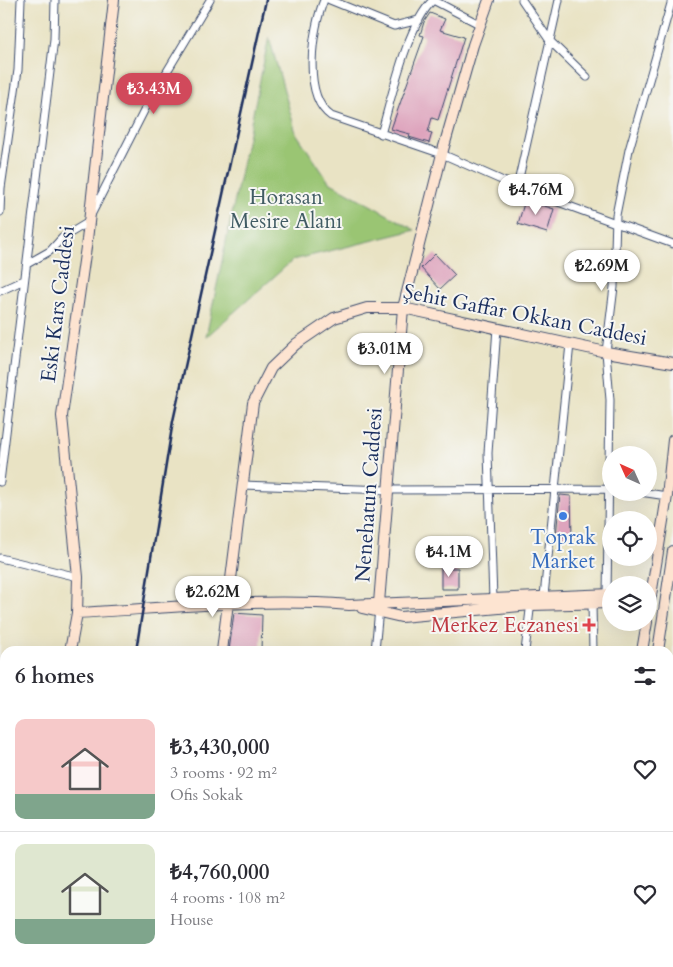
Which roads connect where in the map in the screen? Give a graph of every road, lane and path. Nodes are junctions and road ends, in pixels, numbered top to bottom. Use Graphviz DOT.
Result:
graph roads {
  1 [pos="21,0"];
  2 [pos="55,0"];
  3 [pos="114,0"];
  4 [pos="210,0"];
  5 [pos="324,0"];
  6 [pos="330,0"];
  7 [pos="489,0"];
  8 [pos="522,0"];
  9 [pos="559,0"];
  10 [pos="672,0"];
  11 [pos="419,20"];
  12 [pos="480,24"];
  13 [pos="550,41"];
  14 [pos="587,77"];
  15 [pos="381,134"];
  16 [pos="442,154"];
  17 [pos="517,187"];
  18 [pos="0,212"];
  19 [pos="615,222"];
  20 [pos="87,223"];
  21 [pos="673,244"];
  22 [pos="27,264"];
  23 [pos="24,280"];
  24 [pos="0,291"];
  25 [pos="403,308"];
  26 [pos="497,328"];
  27 [pos="570,344"];
  28 [pos="606,352"];
  29 [pos="673,363"];
  30 [pos="673,440"];
  31 [pos="610,446"];
  32 [pos="0,482"];
  33 [pos="243,485"];
  34 [pos="489,489"];
  35 [pos="555,489"];
  36 [pos="602,489"];
  37 [pos="388,490"];
  38 [pos="658,495"];
  39 [pos="667,496"];
  40 [pos="610,501"];
  41 [pos="673,551"];
  42 [pos="0,558"];
  43 [pos="609,576"];
  44 [pos="653,576"];
  45 [pos="78,577"];
  46 [pos="602,594"];
  47 [pos="544,596"];
  48 [pos="493,599"];
  49 [pos="669,600"];
  50 [pos="531,601"];
  51 [pos="592,603"];
  52 [pos="602,604"];
  53 [pos="227,605"];
  54 [pos="379,607"];
  55 [pos="77,613"];
  56 [pos="645,631"];
  57 [pos="71,646"];
  58 [pos="223,646"];
  59 [pos="375,646"];
  60 [pos="526,646"];
  61 [pos="593,646"];
  62 [pos="643,646"];
  63 [pos="659,646"];
  1 -- 18 [label="street"];
  2 -- 22 [label="street"];
  3 -- 20 [label="street, Eski Kars Caddesi"];
  4 -- 20 [label="street"];
  5 -- 15 [label="street"];
  6 -- 11 [label="street"];
  7 -- 12 [label="street, Nenehatun Caddesi"];
  8 -- 13 [label="street"];
  9 -- 13 [label="street"];
  10 -- 19 [label="street"];
  11 -- 12 [label="street"];
  11 -- 15 [label="street"];
  12 -- 16 [label="street, Nenehatun Caddesi"];
  13 -- 14 [label="street"];
  13 -- 17 [label="street"];
  15 -- 16 [label="street"];
  16 -- 17 [label="street"];
  16 -- 25 [label="street, Nenehatun Caddesi"];
  17 -- 19 [label="street"];
  19 -- 21 [label="street"];
  19 -- 28 [label="street"];
  20 -- 22 [label="street"];
  20 -- 45 [label="street, Eski Kars Caddesi"];
  22 -- 23 [label="street"];
  23 -- 24 [label="street"];
  23 -- 32 [label="street"];
  25 -- 26 [label="street, Şehit Gaffar Okkan Caddesi"];
  25 -- 33 [label="street, Şehit Gaffar Okkan Caddesi"];
  25 -- 37 [label="street, Nenehatun Caddesi"];
  26 -- 27 [label="street, Şehit Gaffar Okkan Caddesi"];
  26 -- 34 [label="street"];
  27 -- 28 [label="street, Şehit Gaffar Okkan Caddesi"];
  27 -- 35 [label="street"];
  28 -- 29 [label="street, Şehit Gaffar Okkan Caddesi"];
  28 -- 31 [label="street"];
  30 -- 39 [label="street"];
  33 -- 37 [label="street"];
  33 -- 53 [label="street, Şehit Gaffar Okkan Caddesi"];
  34 -- 35 [label="street"];
  34 -- 37 [label="street"];
  34 -- 48 [label="street"];
  35 -- 36 [label="street"];
  35 -- 47 [label="street"];
  37 -- 54 [label="street, Nenehatun Caddesi"];
  38 -- 39 [label="street"];
  39 -- 44 [label="street"];
  40 -- 43 [label="street"];
  41 -- 49 [label="street"];
  42 -- 45 [label="street"];
  45 -- 55 [label="street, Eski Kars Caddesi"];
  46 -- 47 [label="street"];
  47 -- 50 [label="street"];
  48 -- 50 [label="street"];
  48 -- 54 [label="street"];
  49 -- 63 [label="street"];
  50 -- 51 [label="street"];
  50 -- 54 [label="street"];
  50 -- 60 [label="street"];
  51 -- 52 [label="street"];
  51 -- 61 [label="street"];
  53 -- 54 [label="street"];
  53 -- 55 [label="street"];
  53 -- 58 [label="street, Şehit Gaffar Okkan Caddesi"];
  54 -- 59 [label="street"];
  55 -- 57 [label="street, Eski Kars Caddesi"];
  56 -- 62 [label="street"];
}
